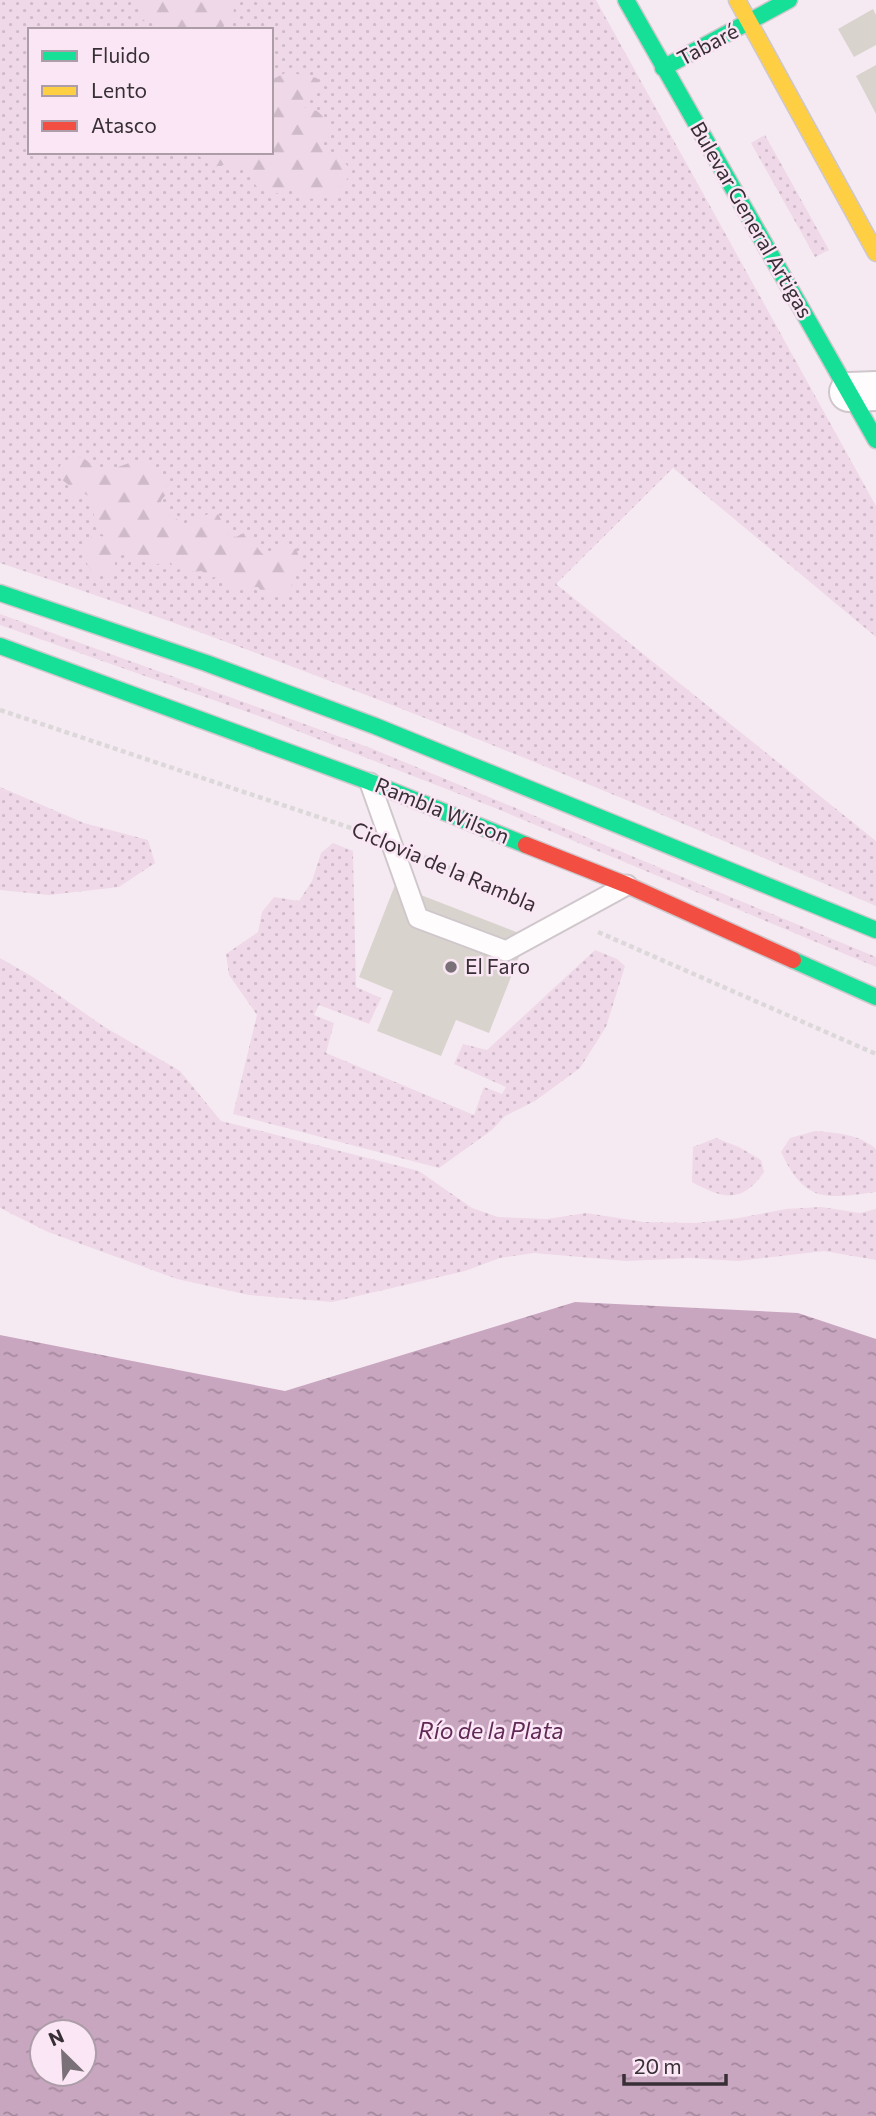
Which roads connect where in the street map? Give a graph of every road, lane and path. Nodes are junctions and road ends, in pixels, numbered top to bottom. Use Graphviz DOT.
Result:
graph roads {
  1 [pos="626,0"];
  2 [pos="737,0"];
  3 [pos="789,0"];
  4 [pos="750,23"];
  5 [pos="663,68"];
  6 [pos="876,253"];
  7 [pos="863,391"];
  8 [pos="876,440"];
  9 [pos="0,593"];
  10 [pos="0,646"];
  11 [pos="0,710"];
  12 [pos="370,782"];
  13 [pos="391,844"];
  14 [pos="627,885"];
  15 [pos="566,918"];
  16 [pos="876,930"];
  17 [pos="876,997"];
  18 [pos="876,1054"];
  1 -- 5 [label="main road, Bulevar General Artigas"];
  2 -- 4 [label="main road"];
  3 -- 4 [label="main road, Tabaré"];
  4 -- 5 [label="main road, Tabaré"];
  4 -- 6 [label="main road"];
  5 -- 7 [label="main road, Bulevar General Artigas"];
  7 -- 8 [label="main road, Bulevar General Artigas"];
  9 -- 16 [label="main road"];
  10 -- 12 [label="main road, Rambla Wilson"];
  11 -- 13 [label="path, Ciclovia de la Rambla"];
  12 -- 13 [label="lane"];
  12 -- 14 [label="main road, Rambla Wilson"];
  13 -- 15 [label="path, Ciclovia de la Rambla"];
  13 -- 15 [label="lane"];
  14 -- 15 [label="lane"];
  14 -- 17 [label="main road, Rambla Wilson"];
  15 -- 18 [label="path, Ciclovia de la Rambla"];
}
